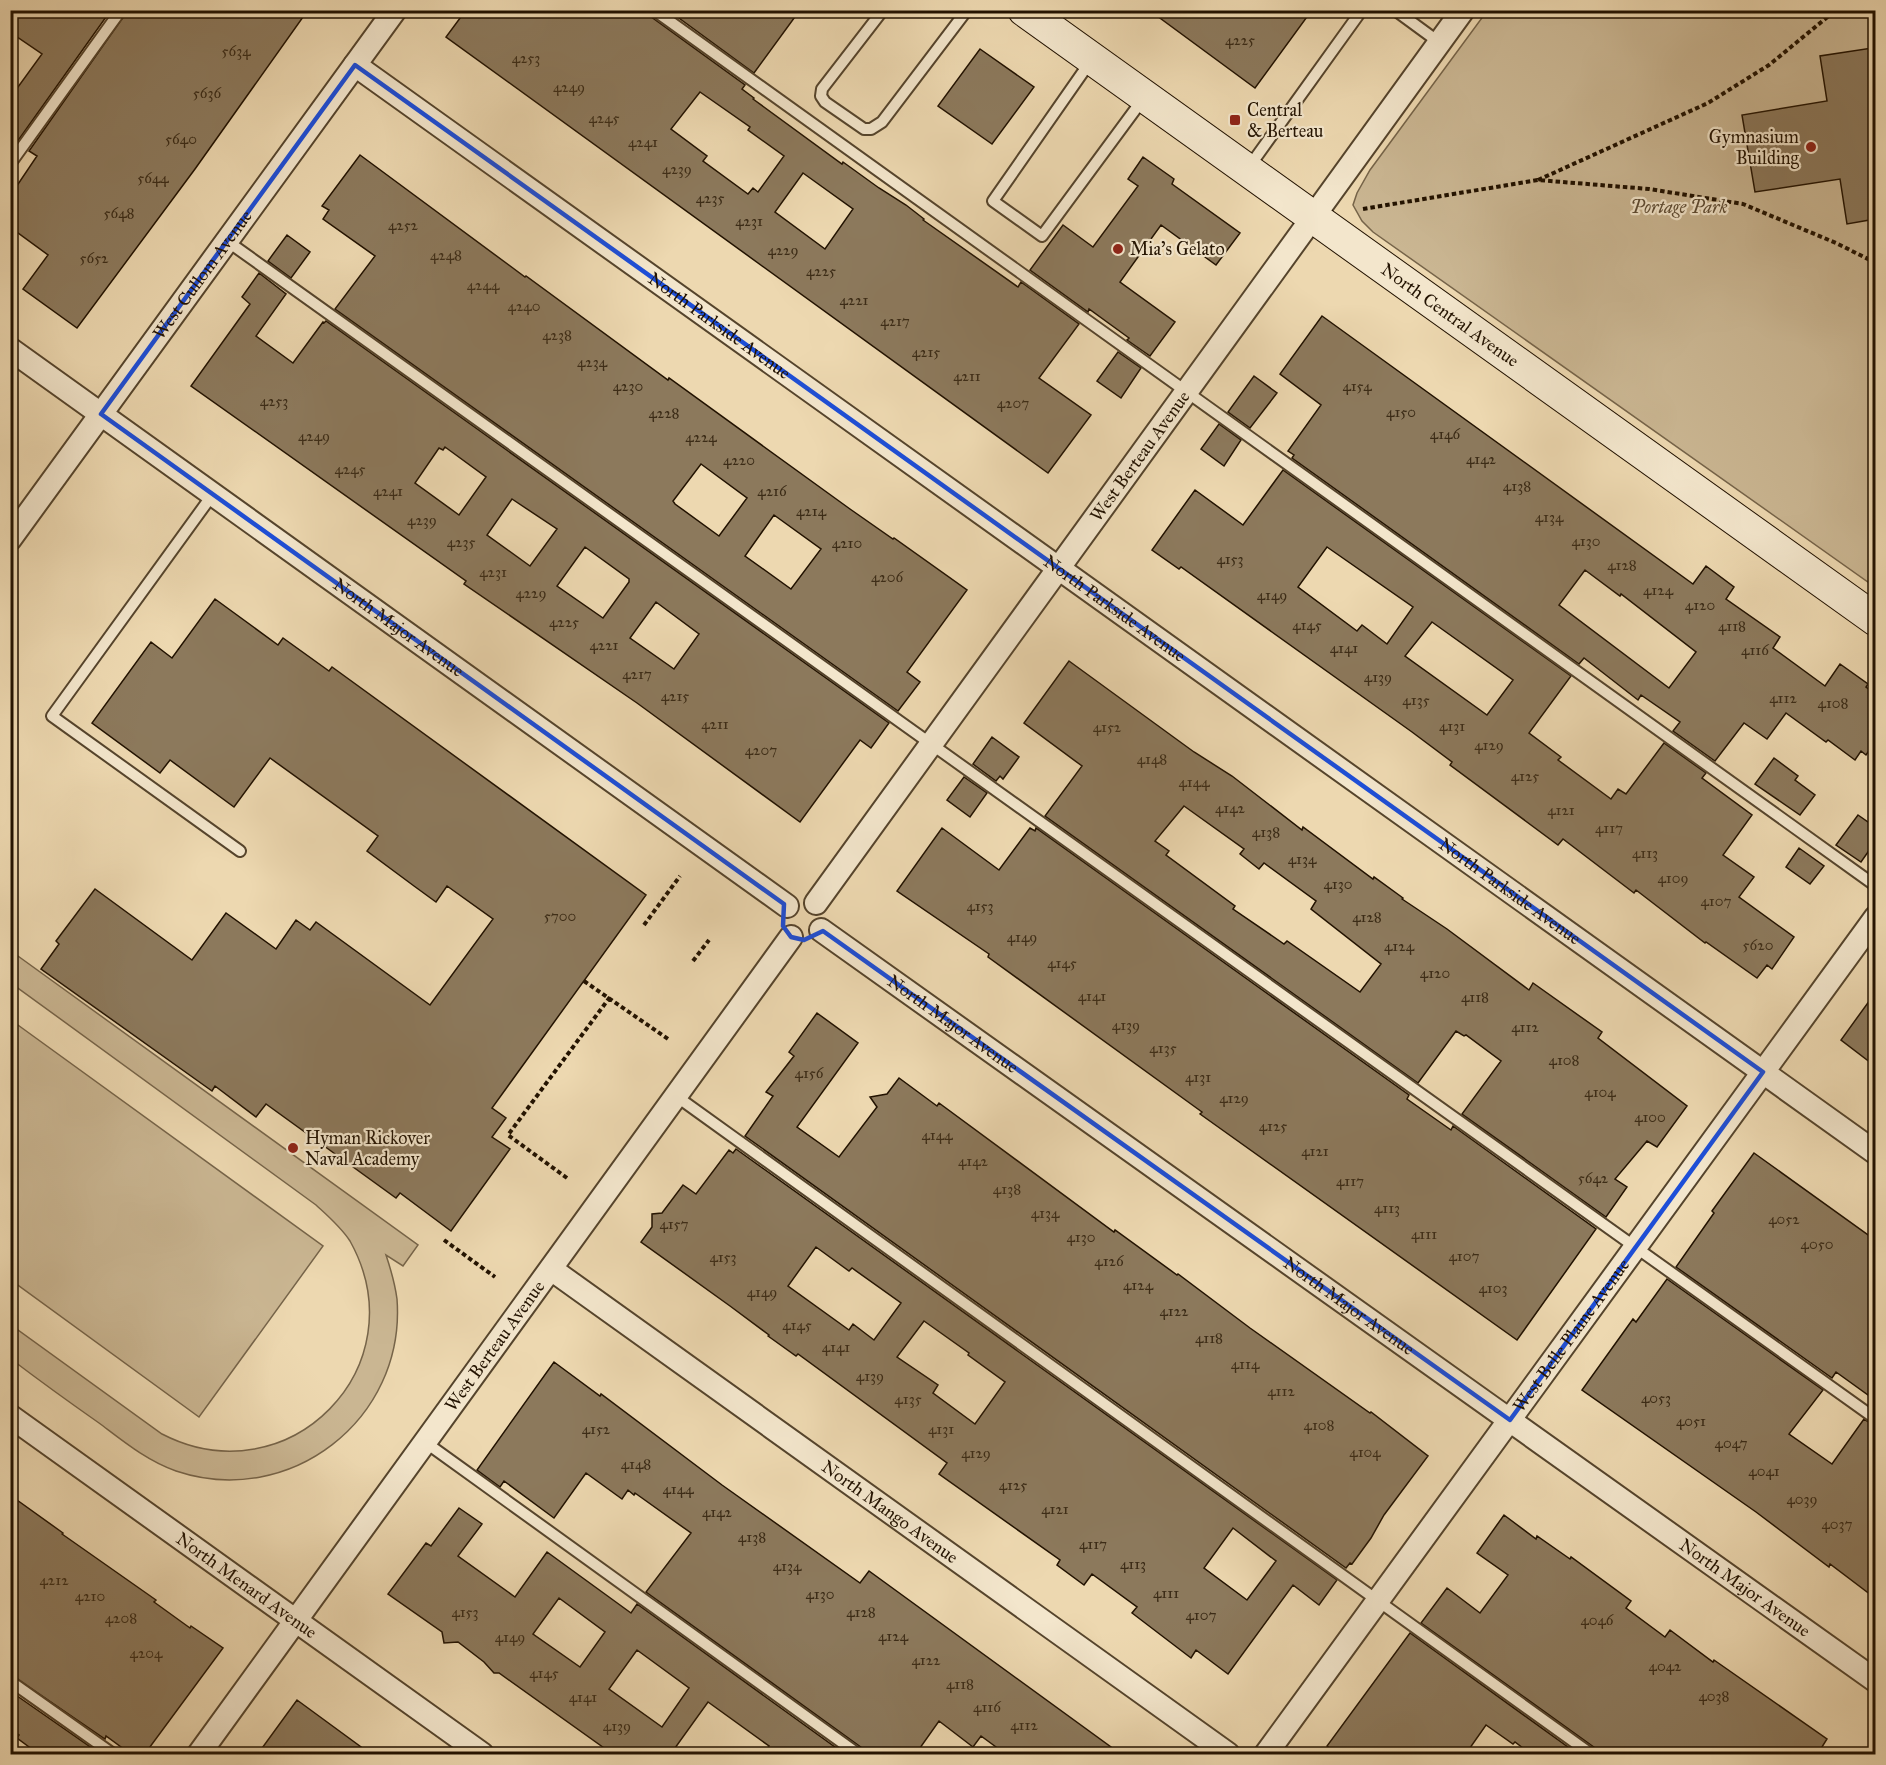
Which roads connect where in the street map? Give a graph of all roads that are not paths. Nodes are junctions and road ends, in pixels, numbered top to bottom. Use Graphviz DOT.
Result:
graph roads {
  1 [pos="121,10"];
  2 [pos="394,10"];
  3 [pos="654,10"];
  4 [pos="883,10"];
  5 [pos="967,10"];
  6 [pos="1024,10"];
  7 [pos="1395,10"];
  8 [pos="1463,10"];
  9 [pos="1359,14"];
  10 [pos="1440,43"];
  11 [pos="1092,59"];
  12 [pos="355,65"];
  13 [pos="1145,97"];
  14 [pos="10,164"];
  15 [pos="1247,170"];
  16 [pos="1313,217"];
  17 [pos="227,241"];
  18 [pos="10,349"];
  19 [pos="1186,392"];
  20 [pos="102,414"];
  21 [pos="213,494"];
  22 [pos="10,539"];
  23 [pos="1059,568"];
  24 [pos="1875,620"];
  25 [pos="931,744"];
  26 [pos="240,851"];
  27 [pos="1875,886"];
  28 [pos="816,903"];
  29 [pos="787,906"];
  30 [pos="1875,917"];
  31 [pos="821,930"];
  32 [pos="791,937"];
  33 [pos="1763,1072"];
  34 [pos="676,1096"];
  35 [pos="1875,1153"];
  36 [pos="1635,1248"];
  37 [pos="551,1269"];
  38 [pos="10,1416"];
  39 [pos="1875,1419"];
  40 [pos="1510,1420"];
  41 [pos="426,1442"];
  42 [pos="1378,1601"];
  43 [pos="296,1621"];
  44 [pos="10,1681"];
  45 [pos="1875,1682"];
  46 [pos="113,1755"];
  47 [pos="199,1755"];
  48 [pos="482,1755"];
  49 [pos="858,1755"];
  50 [pos="1228,1755"];
  51 [pos="1266,1755"];
  52 [pos="1591,1755"];
  1 -- 14 [label="lane"];
  2 -- 12 [label="street, West Cullom Avenue"];
  3 -- 19 [label="lane"];
  4 -- 5 [label="lane"];
  6 -- 11 [label="main road, North Central Avenue"];
  7 -- 10 [label="lane"];
  8 -- 10 [label="street, West Berteau Avenue"];
  9 -- 15 [label="lane"];
  10 -- 16 [label="street, West Berteau Avenue"];
  11 -- 13 [label="main road, North Central Avenue"];
  11 -- 13 [label="lane"];
  12 -- 17 [label="street, West Cullom Avenue"];
  12 -- 23 [label="street, North Parkside Avenue"];
  13 -- 15 [label="main road, North Central Avenue"];
  15 -- 16 [label="main road, North Central Avenue"];
  16 -- 19 [label="street, West Berteau Avenue"];
  16 -- 24 [label="main road, North Central Avenue"];
  17 -- 20 [label="street, West Cullom Avenue"];
  17 -- 25 [label="lane"];
  18 -- 20 [label="street, North Major Avenue"];
  19 -- 23 [label="street, West Berteau Avenue"];
  19 -- 27 [label="lane"];
  20 -- 21 [label="street, North Major Avenue"];
  20 -- 22 [label="street, West Cullom Avenue"];
  21 -- 26 [label="lane"];
  21 -- 29 [label="street, North Major Avenue"];
  23 -- 25 [label="street, West Berteau Avenue"];
  23 -- 33 [label="street, North Parkside Avenue"];
  25 -- 28 [label="street, West Berteau Avenue"];
  25 -- 36 [label="lane"];
  28 -- 29 [label="street"];
  28 -- 31 [label="street"];
  29 -- 32 [label="street"];
  30 -- 33 [label="street, West Belle Plaine Avenue"];
  31 -- 32 [label="street"];
  31 -- 40 [label="street, North Major Avenue"];
  32 -- 34 [label="street, West Berteau Avenue"];
  33 -- 35 [label="street, North Parkside Avenue"];
  33 -- 36 [label="street, West Belle Plaine Avenue"];
  34 -- 37 [label="street, West Berteau Avenue"];
  34 -- 42 [label="lane"];
  36 -- 39 [label="lane"];
  36 -- 40 [label="street, West Belle Plaine Avenue"];
  37 -- 41 [label="street, West Berteau Avenue"];
  37 -- 50 [label="street, North Mango Avenue"];
  38 -- 43 [label="street, North Menard Avenue"];
  40 -- 42 [label="street, West Belle Plaine Avenue"];
  40 -- 45 [label="street, North Major Avenue"];
  41 -- 43 [label="street, West Berteau Avenue"];
  41 -- 49 [label="lane"];
  42 -- 51 [label="street, West Belle Plaine Avenue"];
  42 -- 52 [label="lane"];
  43 -- 47 [label="street, West Berteau Avenue"];
  43 -- 48 [label="street, North Menard Avenue"];
  44 -- 46 [label="lane"];
}
